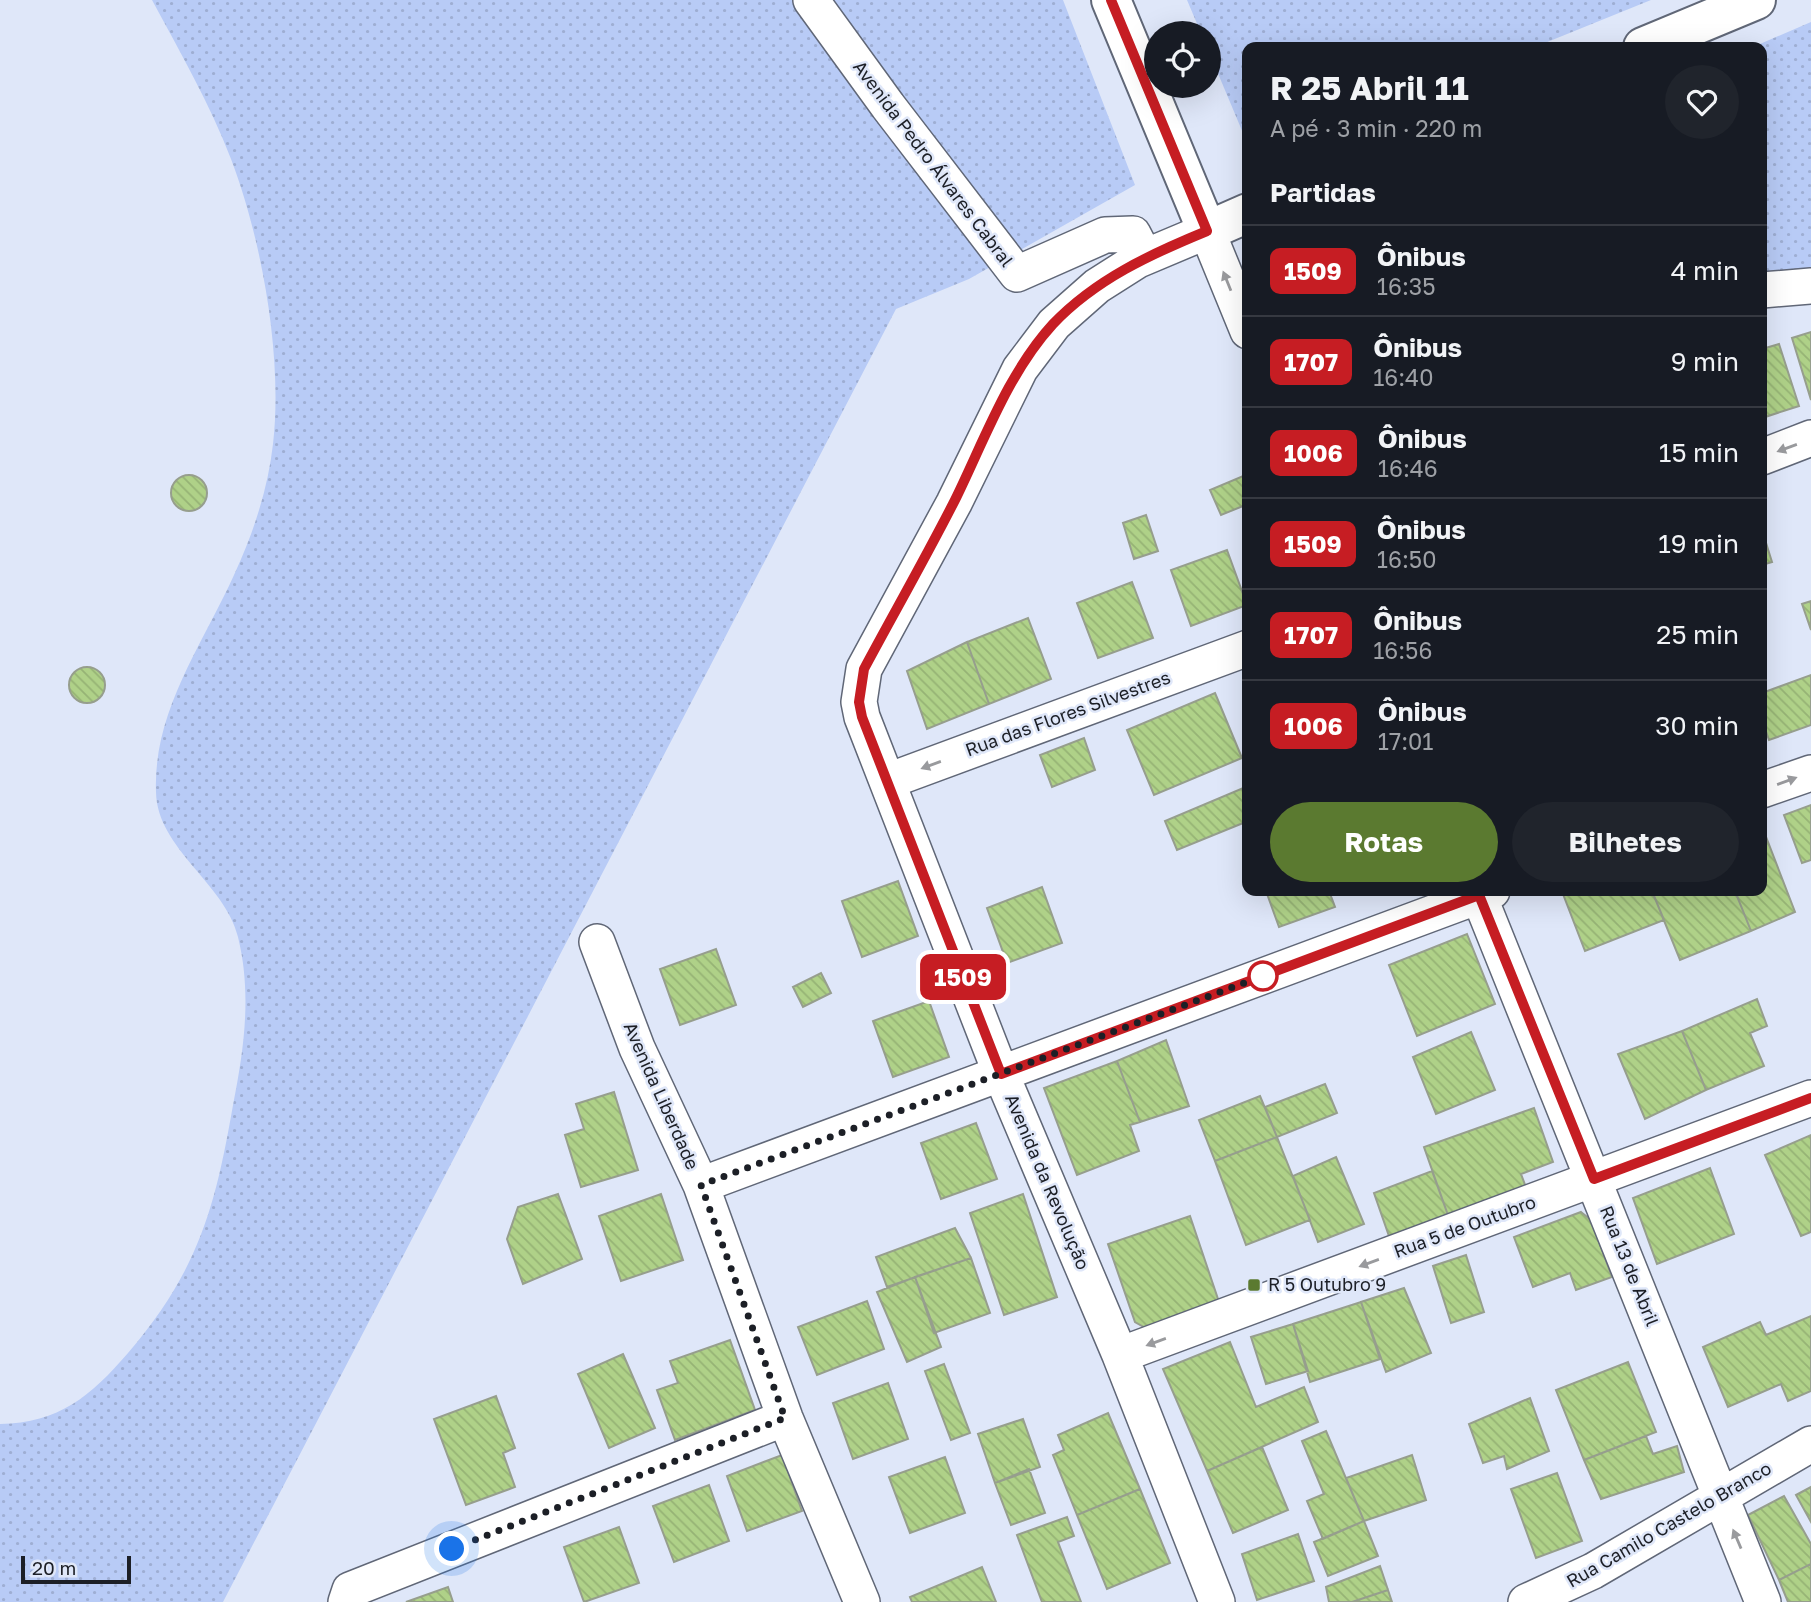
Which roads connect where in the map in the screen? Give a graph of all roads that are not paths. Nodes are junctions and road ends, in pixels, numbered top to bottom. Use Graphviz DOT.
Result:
graph roads {
  1 [pos="811,0"];
  2 [pos="1111,0"];
  3 [pos="1756,0"];
  4 [pos="1655,42"];
  5 [pos="1242,216"];
  6 [pos="1207,231"];
  7 [pos="1145,257"];
  8 [pos="1811,286"];
  9 [pos="1767,290"];
  10 [pos="1242,316"];
  11 [pos="1811,439"];
  12 [pos="1767,455"];
  13 [pos="1242,650"];
  14 [pos="1811,773"];
  15 [pos="888,781"];
  16 [pos="1767,788"];
  17 [pos="1471,896"];
  18 [pos="1484,896"];
  19 [pos="597,942"];
  20 [pos="1001,1074"];
  21 [pos="1811,1098"];
  22 [pos="1594,1179"];
  23 [pos="701,1185"];
  24 [pos="1120,1355"];
  25 [pos="785,1418"];
  26 [pos="1811,1444"];
  27 [pos="1719,1496"];
  28 [pos="346,1602"];
  29 [pos="862,1602"];
  30 [pos="1217,1602"];
  31 [pos="1525,1602"];
  32 [pos="1763,1602"];
  1 -- 7 [label="street, Avenida Pedro Álvares Cabral"];
  2 -- 6 [label="street"];
  3 -- 4 [label="street"];
  5 -- 6 [label="street"];
  6 -- 7 [label="street, Avenida da Revolução"];
  10 -- 6 [label="street, one-way"];
  7 -- 15 [label="street, Avenida da Revolução"];
  8 -- 9 [label="street"];
  11 -- 12 [label="street, one-way"];
  13 -- 15 [label="street, Rua das Flores Silvestres, one-way"];
  16 -- 14 [label="street, one-way"];
  15 -- 20 [label="street, Avenida da Revolução"];
  17 -- 20 [label="street"];
  18 -- 22 [label="street, Rua 13 de Abril"];
  19 -- 23 [label="street, Avenida Liberdade"];
  20 -- 23 [label="street"];
  20 -- 24 [label="street, Avenida da Revolução"];
  21 -- 22 [label="street, Rua 5 de Outubro"];
  22 -- 24 [label="street, Rua 5 de Outubro, one-way"];
  22 -- 27 [label="street, Rua 13 de Abril"];
  23 -- 25 [label="street, Avenida Liberdade"];
  24 -- 30 [label="street, Avenida da Revolução"];
  25 -- 28 [label="street"];
  25 -- 29 [label="street, Avenida Liberdade"];
  26 -- 27 [label="street, Rua Camilo Castelo Branco"];
  27 -- 31 [label="street, Rua Camilo Castelo Branco"];
  32 -- 27 [label="street, Rua 13 de Abril, one-way"];
}
